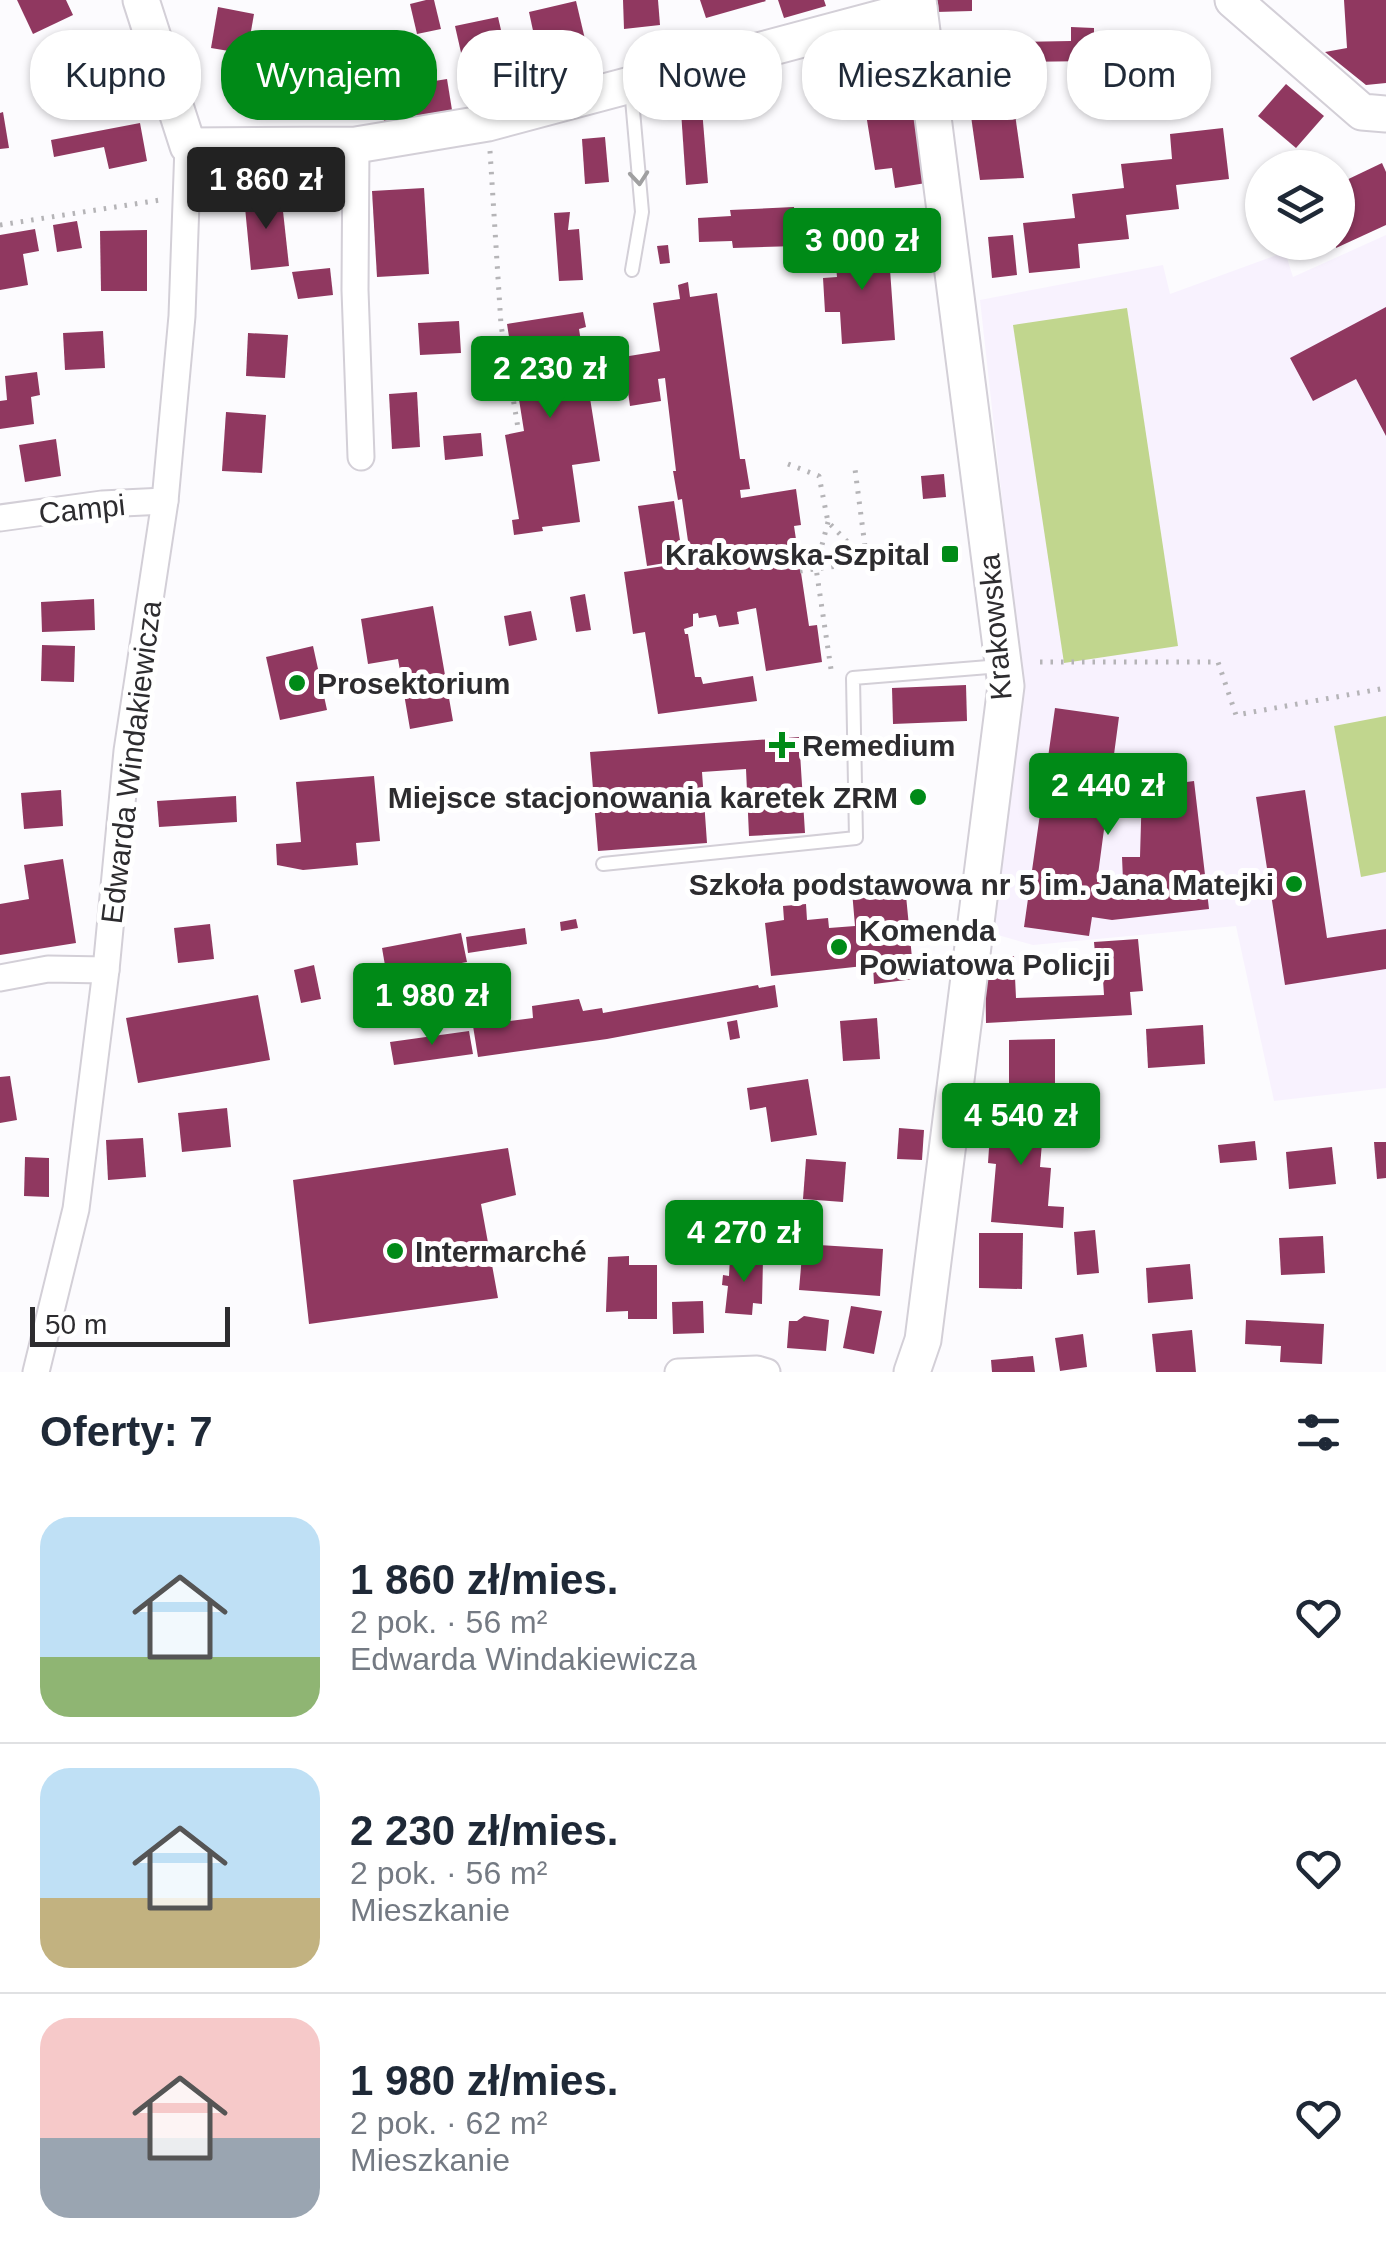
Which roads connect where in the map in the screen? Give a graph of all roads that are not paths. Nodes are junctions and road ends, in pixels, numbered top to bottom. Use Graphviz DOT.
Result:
graph roads {
  1 [pos="142,0"];
  2 [pos="1233,0"];
  3 [pos="918,4"];
  4 [pos="782,43"];
  5 [pos="623,88"];
  6 [pos="1386,114"];
  7 [pos="634,120"];
  8 [pos="356,145"];
  9 [pos="188,146"];
  10 [pos="632,270"];
  11 [pos="361,457"];
  12 [pos="165,501"];
  13 [pos="0,518"];
  14 [pos="1004,666"];
  15 [pos="603,864"];
  16 [pos="106,970"];
  17 [pos="0,978"];
  18 [pos="36,1372"];
  19 [pos="678,1372"];
  20 [pos="767,1372"];
  21 [pos="912,1372"];
  1 -- 9 [label="street"];
  2 -- 6 [label="street"];
  3 -- 4 [label="street"];
  3 -- 14 [label="street, Krakowska"];
  5 -- 8 [label="street"];
  7 -- 10 [label="lane, one-way"];
  8 -- 9 [label="street"];
  8 -- 11 [label="street"];
  9 -- 12 [label="street, Edwarda Windakiewicza"];
  12 -- 13 [label="street, Campi"];
  12 -- 16 [label="street, Edwarda Windakiewicza"];
  14 -- 15 [label="lane"];
  14 -- 21 [label="street, Krakowska"];
  16 -- 17 [label="street"];
  16 -- 18 [label="street, Edwarda Windakiewicza"];
  19 -- 20 [label="street"];
}
